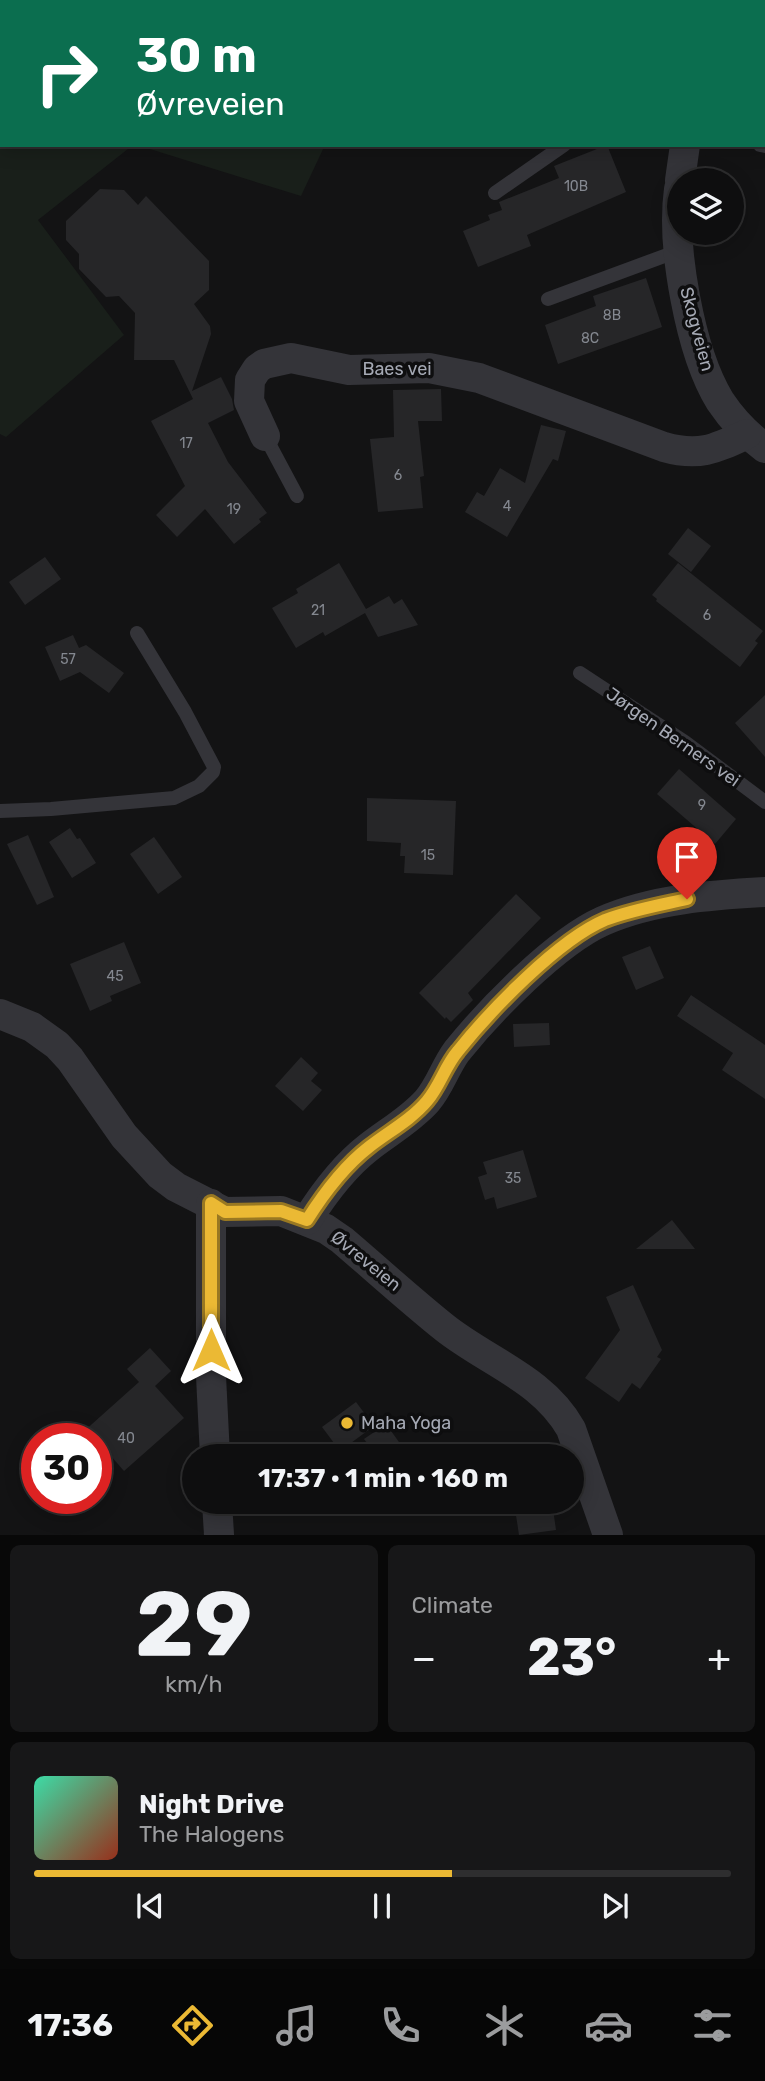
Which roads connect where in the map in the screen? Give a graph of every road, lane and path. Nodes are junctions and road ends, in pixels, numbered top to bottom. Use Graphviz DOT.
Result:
graph roads {
  1 [pos="561,147"];
  2 [pos="685,147"];
  3 [pos="682,168"];
  4 [pos="495,193"];
  5 [pos="678,245"];
  6 [pos="678,251"];
  7 [pos="548,299"];
  8 [pos="265,436"];
  9 [pos="756,441"];
  10 [pos="297,496"];
  11 [pos="137,633"];
  12 [pos="580,673"];
  13 [pos="765,802"];
  14 [pos="0,811"];
  15 [pos="765,892"];
  16 [pos="0,1014"];
  17 [pos="211,1203"];
  18 [pos="307,1220"];
  19 [pos="214,1444"];
  20 [pos="218,1514"];
  21 [pos="219,1535"];
  22 [pos="608,1535"];
  1 -- 4 [label="lane"];
  2 -- 3 [label="street"];
  5 -- 6 [label="street, Skogveien"];
  6 -- 7 [label="lane"];
  6 -- 9 [label="street, Skogveien"];
  8 -- 9 [label="street, Baes vei"];
  8 -- 10 [label="lane, Baes vei"];
  11 -- 14 [label="lane"];
  12 -- 13 [label="lane, Jørgen Berners vei"];
  15 -- 18 [label="street"];
  16 -- 17 [label="street, Øvreveien"];
  17 -- 18 [label="street, Øvreveien"];
  17 -- 19 [label="street"];
  18 -- 22 [label="street, Øvreveien"];
  20 -- 21 [label="street"];
}
